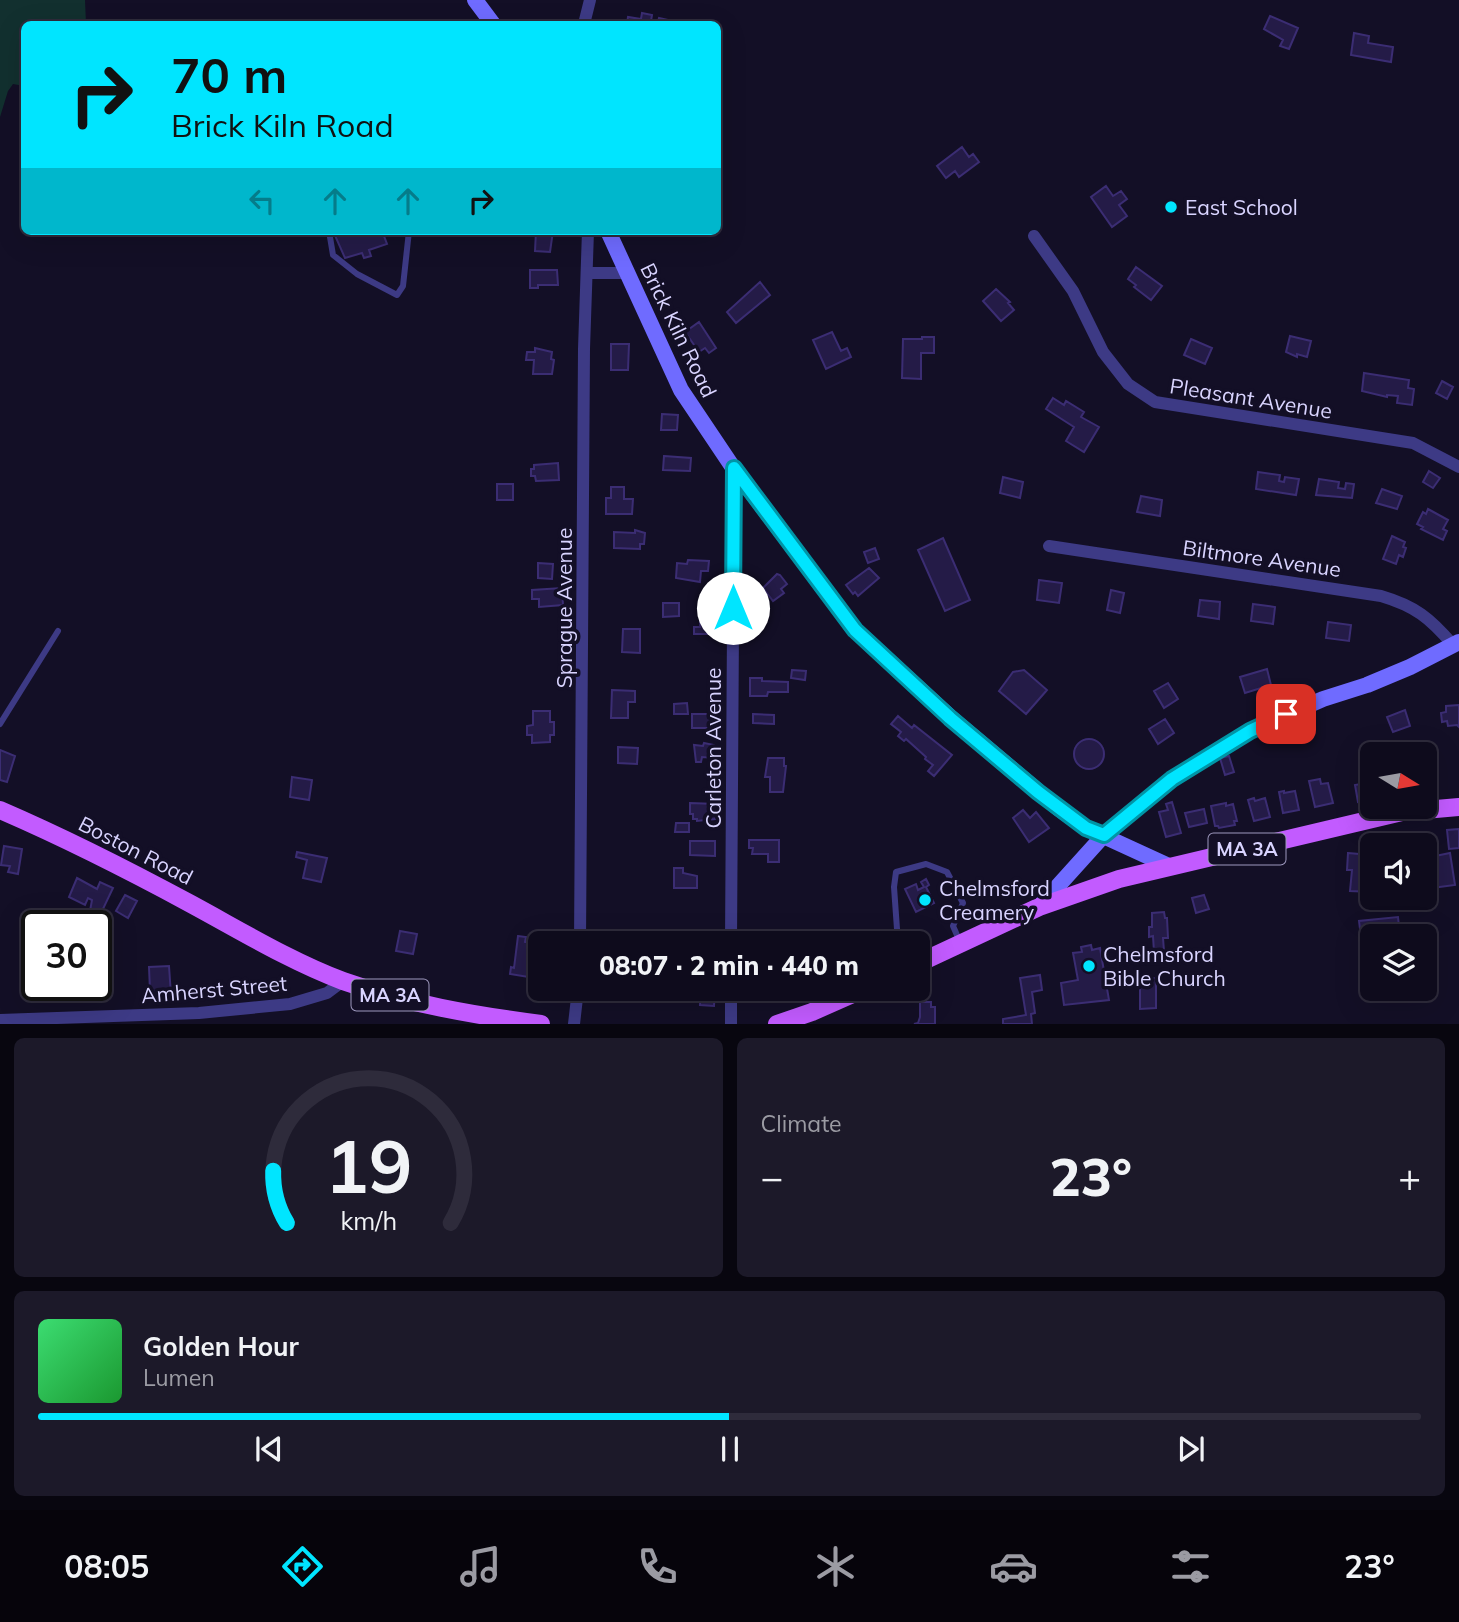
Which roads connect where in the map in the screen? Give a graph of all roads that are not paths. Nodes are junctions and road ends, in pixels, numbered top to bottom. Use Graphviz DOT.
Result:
graph roads {
  1 [pos="475,0"];
  2 [pos="590,0"];
  3 [pos="491,21"];
  4 [pos="585,21"];
  5 [pos="330,235"];
  6 [pos="409,235"];
  7 [pos="588,235"];
  8 [pos="610,235"];
  9 [pos="1034,236"];
  10 [pos="587,273"];
  11 [pos="627,274"];
  12 [pos="1459,467"];
  13 [pos="734,468"];
  14 [pos="1049,546"];
  15 [pos="58,631"];
  16 [pos="1456,643"];
  17 [pos="0,724"];
  18 [pos="1459,807"];
  19 [pos="0,810"];
  20 [pos="1104,835"];
  21 [pos="1171,867"];
  22 [pos="1040,907"];
  23 [pos="580,931"];
  24 [pos="731,931"];
  25 [pos="897,931"];
  26 [pos="961,943"];
  27 [pos="930,958"];
  28 [pos="343,981"];
  29 [pos="577,1001"];
  30 [pos="731,1001"];
  31 [pos="837,1001"];
  32 [pos="0,1020"];
  33 [pos="541,1024"];
  34 [pos="574,1024"];
  35 [pos="730,1024"];
  36 [pos="777,1024"];
  1 -- 3 [label="street"];
  2 -- 4 [label="street"];
  5 -- 6 [label="lane"];
  7 -- 10 [label="street, Sprague Avenue"];
  8 -- 11 [label="street, Brick Kiln Road"];
  9 -- 12 [label="street, Pleasant Avenue"];
  10 -- 11 [label="street"];
  10 -- 23 [label="street, Sprague Avenue"];
  11 -- 13 [label="street, Brick Kiln Road"];
  13 -- 20 [label="street, Brick Kiln Road"];
  13 -- 24 [label="street, Carleton Avenue"];
  14 -- 16 [label="street, Biltmore Avenue"];
  15 -- 17 [label="lane"];
  16 -- 20 [label="street"];
  18 -- 21 [label="main road, MA 3A"];
  19 -- 28 [label="main road, Boston Road / MA 3A"];
  20 -- 21 [label="street, Brick Kiln Road"];
  20 -- 22 [label="street"];
  21 -- 22 [label="main road, MA 3A"];
  22 -- 26 [label="main road, MA 3A"];
  25 -- 26 [label="lane"];
  26 -- 27 [label="main road, MA 3A"];
  28 -- 32 [label="street, Amherst Street"];
  28 -- 33 [label="main road, MA 3A"];
  29 -- 34 [label="street"];
  30 -- 35 [label="street"];
  31 -- 36 [label="main road"];
}
